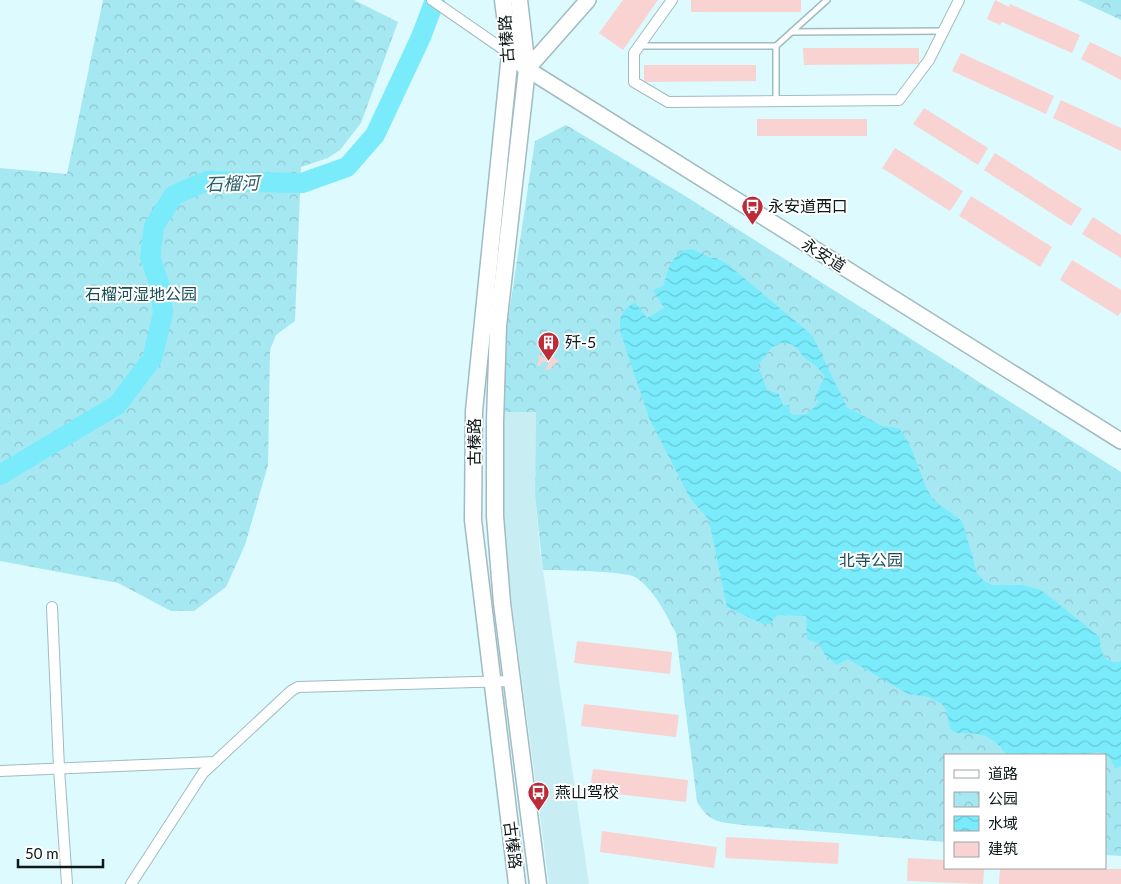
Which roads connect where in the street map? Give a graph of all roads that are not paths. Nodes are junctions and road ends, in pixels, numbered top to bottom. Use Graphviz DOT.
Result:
graph roads {
  1 [pos="432,0"];
  2 [pos="503,0"];
  3 [pos="519,0"];
  4 [pos="588,0"];
  5 [pos="672,0"];
  6 [pos="827,0"];
  7 [pos="959,0"];
  8 [pos="944,31"];
  9 [pos="792,32"];
  10 [pos="638,46"];
  11 [pos="776,46"];
  12 [pos="510,54"];
  13 [pos="527,69"];
  14 [pos="776,101"];
  15 [pos="1121,441"];
  16 [pos="52,607"];
  17 [pos="512,681"];
  18 [pos="492,682"];
  19 [pos="215,762"];
  20 [pos="59,768"];
  21 [pos="0,771"];
  22 [pos="67,884"];
  23 [pos="130,884"];
  24 [pos="517,884"];
  25 [pos="538,884"];
  1 -- 12 [label="street"];
  2 -- 12 [label="main road, 古榛路"];
  3 -- 13 [label="main road, 古榛路"];
  4 -- 13 [label="main road"];
  5 -- 10 [label="street"];
  6 -- 9 [label="lane"];
  7 -- 8 [label="street"];
  8 -- 9 [label="lane"];
  8 -- 14 [label="street"];
  9 -- 11 [label="lane"];
  10 -- 11 [label="lane"];
  10 -- 14 [label="street"];
  11 -- 14 [label="lane"];
  12 -- 13 [label="main road, 永安道"];
  12 -- 18 [label="main road, 古榛路"];
  13 -- 15 [label="main road, 永安道"];
  13 -- 17 [label="main road, 古榛路"];
  16 -- 20 [label="street"];
  17 -- 18 [label="street"];
  17 -- 25 [label="main road, 古榛路"];
  18 -- 19 [label="street"];
  18 -- 24 [label="main road, 古榛路"];
  19 -- 20 [label="street"];
  19 -- 23 [label="street"];
  20 -- 21 [label="street"];
  20 -- 22 [label="street"];
}
